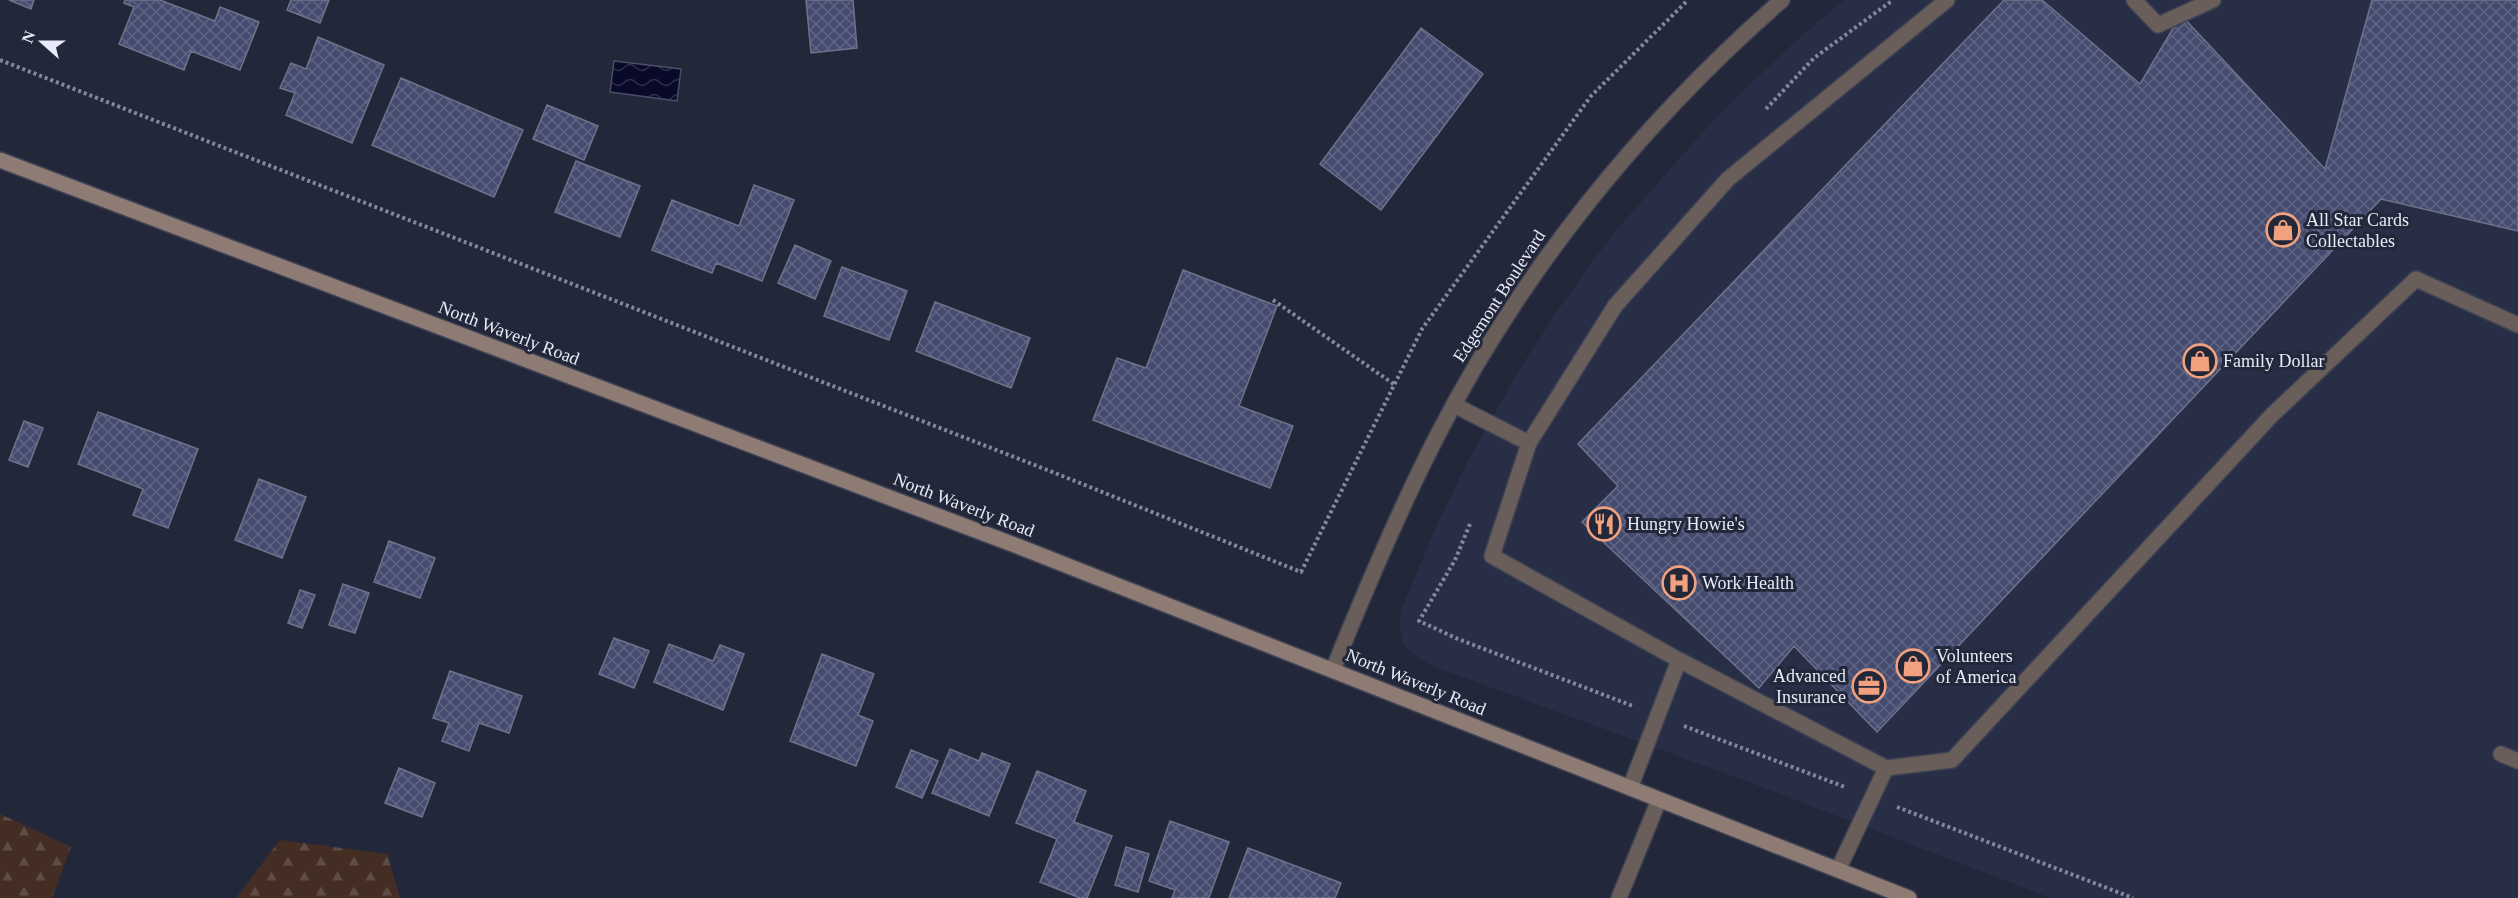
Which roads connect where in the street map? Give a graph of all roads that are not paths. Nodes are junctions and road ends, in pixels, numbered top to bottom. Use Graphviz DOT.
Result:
graph roads {
  1 [pos="1782,0"];
  2 [pos="1947,0"];
  3 [pos="2134,0"];
  4 [pos="2213,0"];
  5 [pos="0,160"];
  6 [pos="2518,325"];
  7 [pos="1454,405"];
  8 [pos="1528,443"];
  9 [pos="1679,660"];
  10 [pos="1333,670"];
  11 [pos="2501,754"];
  12 [pos="2518,761"];
  13 [pos="1886,768"];
  14 [pos="1630,788"];
  15 [pos="1659,800"];
  16 [pos="1838,870"];
  17 [pos="1619,898"];
  18 [pos="1909,898"];
  1 -- 7 [label="street, Edgemont Boulevard"];
  2 -- 8 [label="street"];
  3 -- 4 [label="street"];
  5 -- 10 [label="main road, North Waverly Road"];
  6 -- 13 [label="street"];
  7 -- 8 [label="street"];
  7 -- 10 [label="street, Edgemont Boulevard"];
  8 -- 9 [label="street"];
  9 -- 13 [label="street"];
  9 -- 14 [label="street"];
  10 -- 14 [label="main road, North Waverly Road"];
  11 -- 12 [label="street"];
  13 -- 16 [label="street"];
  14 -- 15 [label="main road, North Waverly Road"];
  15 -- 16 [label="main road, North Waverly Road"];
  15 -- 17 [label="street"];
  16 -- 18 [label="main road, North Waverly Road"];
}
